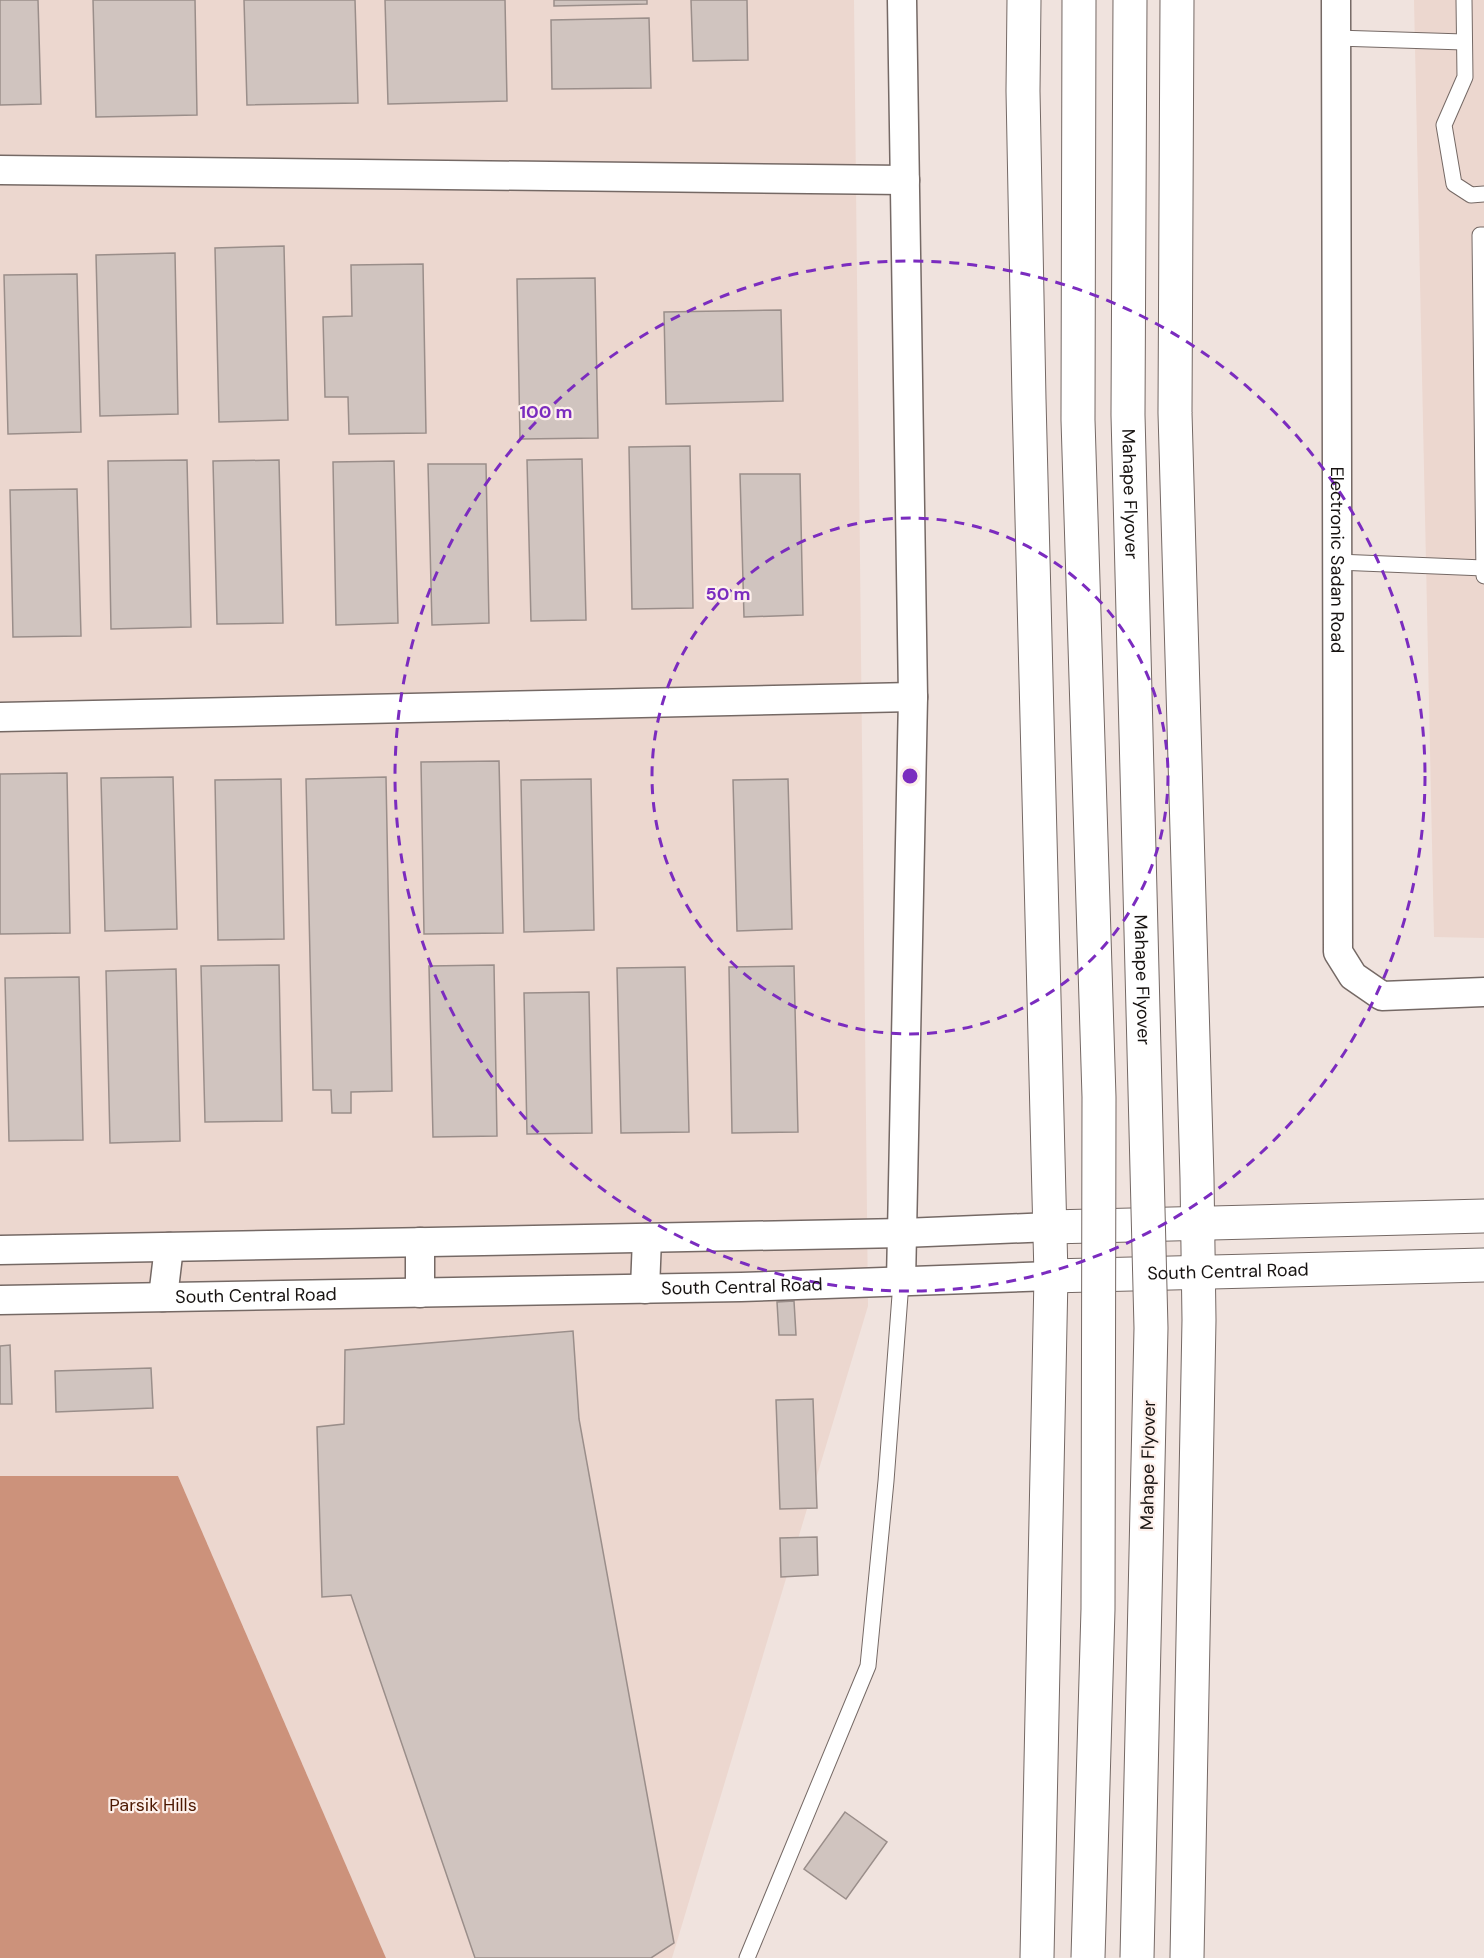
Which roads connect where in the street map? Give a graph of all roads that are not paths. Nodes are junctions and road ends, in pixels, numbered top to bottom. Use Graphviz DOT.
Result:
graph roads {
  1 [pos="902,0"];
  2 [pos="1024,0"];
  3 [pos="1079,0"];
  4 [pos="1130,0"];
  5 [pos="1177,0"];
  6 [pos="1336,0"];
  7 [pos="1464,0"];
  8 [pos="1336,38"];
  9 [pos="1464,42"];
  10 [pos="0,170"];
  11 [pos="905,180"];
  12 [pos="1484,194"];
  13 [pos="1484,235"];
  14 [pos="1337,562"];
  15 [pos="1484,568"];
  16 [pos="1484,576"];
  17 [pos="913,697"];
  18 [pos="0,717"];
  19 [pos="1484,992"];
  20 [pos="1484,1216"];
  21 [pos="1197,1223"];
  22 [pos="1051,1227"];
  23 [pos="903,1233"];
  24 [pos="647,1238"];
  25 [pos="420,1242"];
  26 [pos="170,1247"];
  27 [pos="0,1250"];
  28 [pos="1484,1265"];
  29 [pos="1198,1273"];
  30 [pos="1052,1276"];
  31 [pos="901,1282"];
  32 [pos="645,1289"];
  33 [pos="420,1293"];
  34 [pos="163,1297"];
  35 [pos="0,1300"];
  36 [pos="747,1958"];
  37 [pos="1037,1958"];
  38 [pos="1088,1958"];
  39 [pos="1137,1958"];
  40 [pos="1187,1958"];
  1 -- 11 [label="street"];
  2 -- 22 [label="main road"];
  3 -- 38 [label="main road, bridge"];
  4 -- 39 [label="main road, Mahape Flyover, bridge"];
  5 -- 21 [label="main road"];
  6 -- 8 [label="street, Electronic Sadan Road"];
  7 -- 9 [label="lane"];
  8 -- 9 [label="lane"];
  8 -- 14 [label="street, Electronic Sadan Road"];
  9 -- 12 [label="lane"];
  10 -- 11 [label="street"];
  11 -- 17 [label="street"];
  13 -- 15 [label="lane"];
  14 -- 15 [label="lane"];
  14 -- 19 [label="street, Electronic Sadan Road"];
  15 -- 16 [label="lane"];
  17 -- 18 [label="street"];
  17 -- 23 [label="street"];
  20 -- 21 [label="main road"];
  21 -- 22 [label="main road"];
  21 -- 29 [label="main road"];
  22 -- 23 [label="street"];
  22 -- 30 [label="main road"];
  23 -- 24 [label="street"];
  23 -- 31 [label="street"];
  24 -- 25 [label="street"];
  24 -- 32 [label="street"];
  25 -- 26 [label="street"];
  25 -- 33 [label="street"];
  26 -- 27 [label="street"];
  26 -- 34 [label="street"];
  28 -- 29 [label="main road, South Central Road"];
  29 -- 30 [label="main road, South Central Road"];
  29 -- 40 [label="main road"];
  30 -- 31 [label="street, South Central Road"];
  30 -- 37 [label="main road"];
  31 -- 32 [label="street, South Central Road"];
  31 -- 36 [label="lane"];
  32 -- 33 [label="street, South Central Road"];
  33 -- 34 [label="street, South Central Road"];
  34 -- 35 [label="street, South Central Road"];
}
